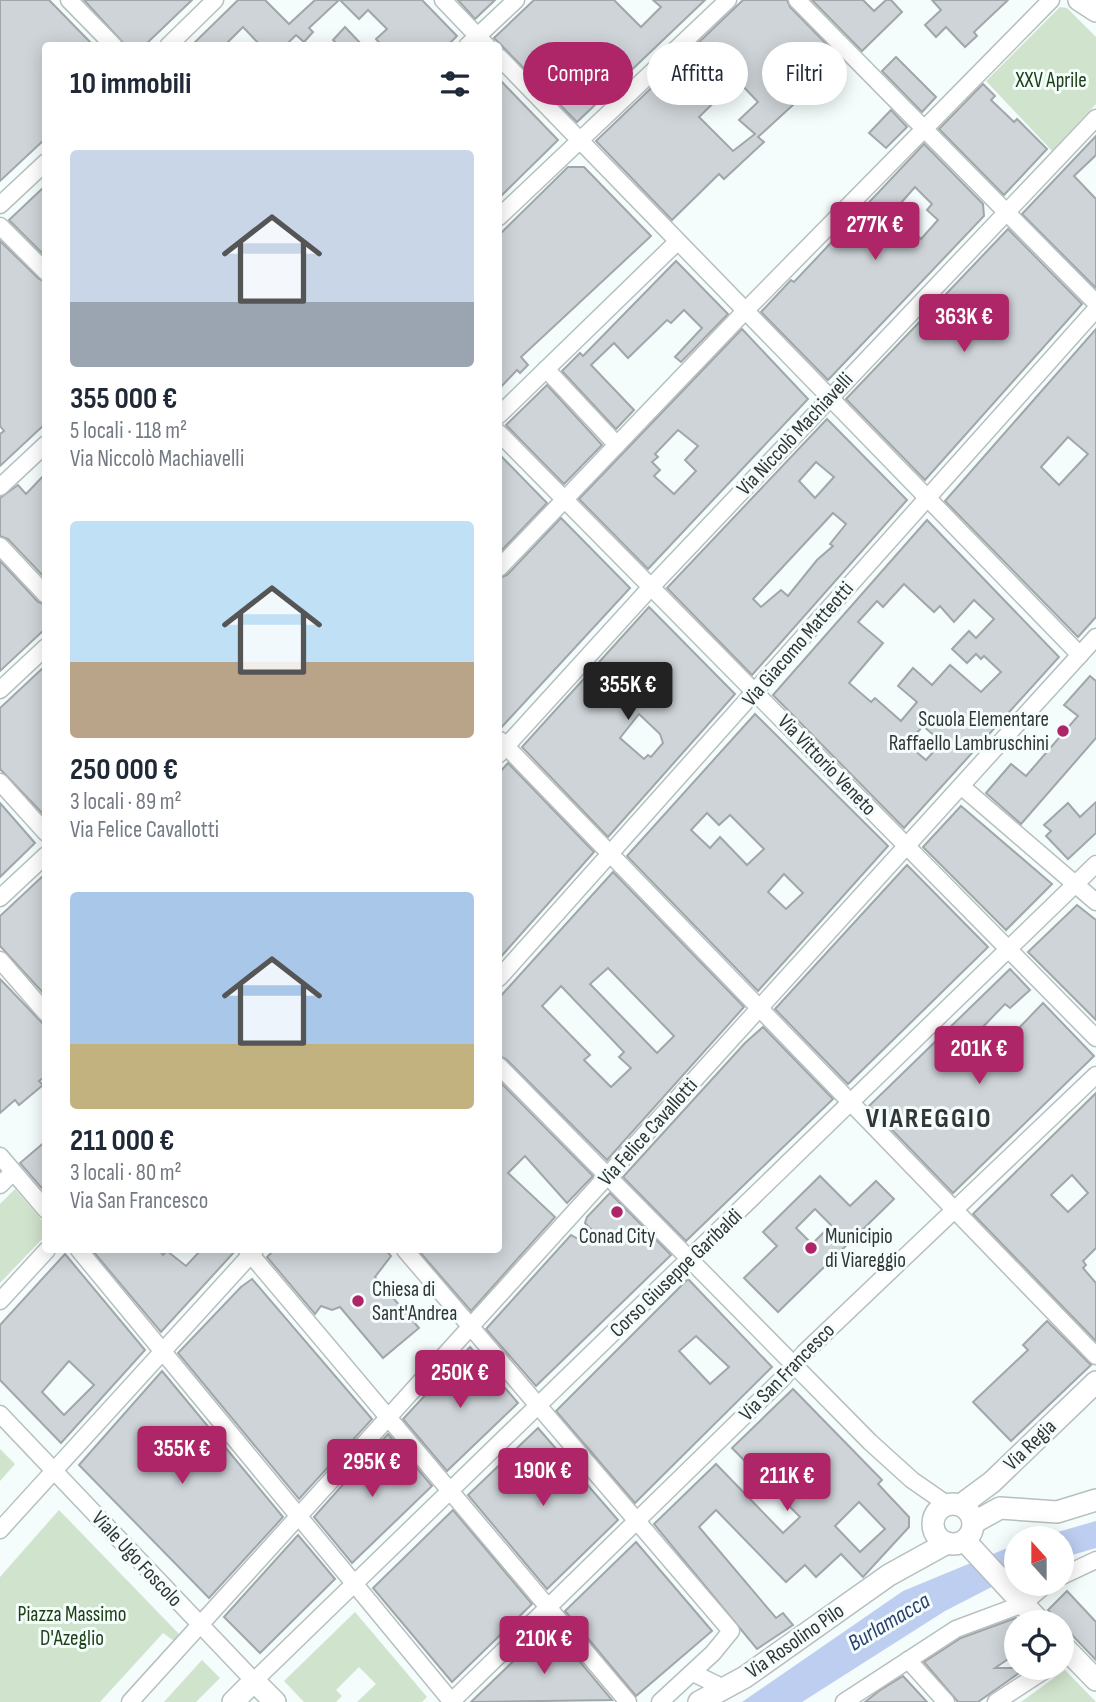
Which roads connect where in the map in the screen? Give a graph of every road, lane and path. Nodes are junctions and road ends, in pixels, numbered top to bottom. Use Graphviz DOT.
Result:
graph roads {
  1 [pos="69,0"];
  2 [pos="215,0"];
  3 [pos="443,0"];
  4 [pos="516,0"];
  5 [pos="728,0"];
  6 [pos="797,0"];
  7 [pos="1051,0"];
  8 [pos="1079,0"];
  9 [pos="1089,0"];
  10 [pos="1096,9"];
  11 [pos="110,42"];
  12 [pos="171,42"];
  13 [pos="477,42"];
  14 [pos="502,60"];
  15 [pos="1096,118"];
  16 [pos="923,128"];
  17 [pos="579,140"];
  18 [pos="42,166"];
  19 [pos="0,205"];
  20 [pos="1006,213"];
  21 [pos="502,214"];
  22 [pos="0,226"];
  23 [pos="677,242"];
  24 [pos="42,268"];
  25 [pos="1096,303"];
  26 [pos="1096,309"];
  27 [pos="745,312"];
  28 [pos="546,369"];
  29 [pos="828,399"];
  30 [pos="502,412"];
  31 [pos="502,436"];
  32 [pos="617,445"];
  33 [pos="42,448"];
  34 [pos="0,487"];
  35 [pos="927,499"];
  36 [pos="565,500"];
  37 [pos="0,546"];
  38 [pos="502,565"];
  39 [pos="651,587"];
  40 [pos="42,591"];
  41 [pos="1089,650"];
  42 [pos="42,651"];
  43 [pos="0,690"];
  44 [pos="756,692"];
  45 [pos="502,745"];
  46 [pos="502,747"];
  47 [pos="0,782"];
  48 [pos="961,786"];
  49 [pos="42,829"];
  50 [pos="907,846"];
  51 [pos="611,855"];
  52 [pos="42,859"];
  53 [pos="1096,864"];
  54 [pos="1075,884"];
  55 [pos="0,898"];
  56 [pos="1096,902"];
  57 [pos="1008,948"];
  58 [pos="0,960"];
  59 [pos="502,975"];
  60 [pos="42,1008"];
  61 [pos="760,1008"];
  62 [pos="1096,1038"];
  63 [pos="502,1069"];
  64 [pos="1096,1075"];
  65 [pos="851,1102"];
  66 [pos="0,1156"];
  67 [pos="13,1172"];
  68 [pos="607,1178"];
  69 [pos="0,1185"];
  70 [pos="42,1205"];
  71 [pos="955,1212"];
  72 [pos="44,1253"];
  73 [pos="82,1253"];
  74 [pos="249,1253"];
  75 [pos="253,1253"];
  76 [pos="408,1253"];
  77 [pos="689,1260"];
  78 [pos="0,1301"];
  79 [pos="472,1327"];
  80 [pos="164,1350"];
  81 [pos="1096,1356"];
  82 [pos="794,1366"];
  83 [pos="1096,1382"];
  84 [pos="539,1406"];
  85 [pos="0,1414"];
  86 [pos="388,1419"];
  87 [pos="54,1471"];
  88 [pos="452,1490"];
  89 [pos="1096,1500"];
  90 [pos="955,1505"];
  91 [pos="301,1516"];
  92 [pos="638,1521"];
  93 [pos="933,1525"];
  94 [pos="0,1530"];
  95 [pos="964,1539"];
  96 [pos="1096,1560"];
  97 [pos="1074,1570"];
  98 [pos="889,1575"];
  99 [pos="355,1584"];
  100 [pos="1029,1596"];
  101 [pos="1021,1602"];
  102 [pos="550,1607"];
  103 [pos="1029,1610"];
  104 [pos="199,1626"];
  105 [pos="908,1660"];
  106 [pos="1074,1660"];
  107 [pos="693,1673"];
  108 [pos="1030,1680"];
  109 [pos="1096,1680"];
  110 [pos="254,1681"];
  111 [pos="726,1689"];
  112 [pos="130,1702"];
  113 [pos="233,1702"];
  114 [pos="275,1702"];
  115 [pos="451,1702"];
  116 [pos="628,1702"];
  117 [pos="660,1702"];
  118 [pos="699,1702"];
  119 [pos="844,1702"];
  120 [pos="946,1702"];
  121 [pos="996,1702"];
  1 -- 11 [label="street"];
  2 -- 12 [label="street"];
  3 -- 13 [label="street"];
  4 -- 13 [label="street"];
  5 -- 17 [label="street"];
  6 -- 16 [label="street"];
  7 -- 16 [label="street"];
  8 -- 10 [label="street"];
  9 -- 10 [label="street"];
  14 -- 17 [label="street"];
  15 -- 20 [label="street, Via Niccolò Machiavelli"];
  16 -- 20 [label="street"];
  16 -- 27 [label="street"];
  17 -- 21 [label="street"];
  17 -- 23 [label="street"];
  18 -- 19 [label="street"];
  20 -- 25 [label="street"];
  20 -- 29 [label="street, Via Niccolò Machiavelli"];
  22 -- 24 [label="street"];
  23 -- 27 [label="street"];
  23 -- 28 [label="street"];
  26 -- 35 [label="street, Via Giacomo Matteotti"];
  27 -- 29 [label="street"];
  27 -- 32 [label="street"];
  28 -- 30 [label="street"];
  28 -- 32 [label="street"];
  29 -- 35 [label="street"];
  29 -- 39 [label="street, Via Niccolò Machiavelli"];
  31 -- 36 [label="street, Via Vittorio Veneto"];
  32 -- 36 [label="street"];
  33 -- 34 [label="street"];
  35 -- 41 [label="street"];
  35 -- 44 [label="street, Via Giacomo Matteotti"];
  36 -- 38 [label="street"];
  36 -- 39 [label="street, Via Vittorio Veneto"];
  37 -- 40 [label="street"];
  39 -- 44 [label="street, Via Vittorio Veneto"];
  39 -- 45 [label="street, Via Niccolò Machiavelli"];
  41 -- 48 [label="street, Via Felice Cavallotti"];
  42 -- 43 [label="street"];
  44 -- 50 [label="street, Via Vittorio Veneto"];
  44 -- 51 [label="street, Via Giacomo Matteotti"];
  46 -- 51 [label="street"];
  47 -- 49 [label="street"];
  48 -- 50 [label="street, Via Felice Cavallotti"];
  48 -- 54 [label="street"];
  50 -- 57 [label="street, Via Vittorio Veneto"];
  50 -- 61 [label="street, Via Felice Cavallotti"];
  51 -- 59 [label="street, Via Giacomo Matteotti"];
  51 -- 61 [label="street"];
  52 -- 55 [label="street"];
  53 -- 54 [label="street, Corso Giuseppe Garibaldi"];
  54 -- 56 [label="street"];
  54 -- 57 [label="street, Corso Giuseppe Garibaldi"];
  57 -- 62 [label="street, Via Vittorio Veneto"];
  57 -- 65 [label="street, Corso Giuseppe Garibaldi"];
  58 -- 60 [label="street"];
  61 -- 65 [label="street"];
  61 -- 68 [label="street, Via Felice Cavallotti"];
  63 -- 68 [label="street"];
  64 -- 71 [label="street, Via San Francesco"];
  65 -- 71 [label="street"];
  65 -- 77 [label="street, Corso Giuseppe Garibaldi"];
  66 -- 67 [label="street"];
  67 -- 69 [label="street"];
  67 -- 70 [label="street"];
  68 -- 77 [label="street"];
  68 -- 79 [label="street, Via Felice Cavallotti"];
  71 -- 81 [label="street"];
  71 -- 82 [label="street, Via San Francesco"];
  72 -- 78 [label="street"];
  73 -- 80 [label="street"];
  74 -- 80 [label="street"];
  75 -- 86 [label="street"];
  76 -- 79 [label="street"];
  77 -- 82 [label="street"];
  77 -- 84 [label="street, Corso Giuseppe Garibaldi"];
  79 -- 84 [label="street"];
  79 -- 86 [label="street, Via Felice Cavallotti"];
  80 -- 87 [label="street"];
  80 -- 91 [label="street"];
  82 -- 90 [label="street"];
  82 -- 92 [label="street, Via San Francesco"];
  83 -- 90 [label="street, Via Regia"];
  84 -- 88 [label="street, Corso Giuseppe Garibaldi"];
  84 -- 92 [label="street"];
  85 -- 87 [label="street, Viale Ugo Foscolo"];
  86 -- 88 [label="street"];
  86 -- 91 [label="street, Via Felice Cavallotti"];
  87 -- 94 [label="street"];
  87 -- 104 [label="street, Viale Ugo Foscolo"];
  88 -- 99 [label="street, Corso Giuseppe Garibaldi"];
  88 -- 102 [label="street"];
  89 -- 95 [label="street, Via Rosolino Pilo"];
  90 -- 93 [label="street"];
  90 -- 95 [label="street"];
  91 -- 99 [label="street"];
  91 -- 104 [label="street, Via Felice Cavallotti"];
  92 -- 102 [label="street, Via San Francesco"];
  92 -- 107 [label="street"];
  93 -- 95 [label="street"];
  93 -- 98 [label="street, Via Rosolino Pilo"];
  95 -- 98 [label="street, Via Rosolino Pilo"];
  95 -- 101 [label="street"];
  96 -- 97 [label="street"];
  98 -- 111 [label="street, Via Rosolino Pilo"];
  99 -- 110 [label="street, Corso Giuseppe Garibaldi"];
  99 -- 115 [label="street"];
  100 -- 101 [label="street"];
  101 -- 103 [label="street"];
  101 -- 105 [label="street"];
  102 -- 115 [label="street, Via San Francesco"];
  102 -- 116 [label="street"];
  104 -- 110 [label="street, Viale Ugo Foscolo"];
  104 -- 112 [label="street"];
  105 -- 119 [label="street"];
  105 -- 120 [label="street"];
  106 -- 109 [label="street"];
  107 -- 111 [label="street"];
  107 -- 117 [label="street"];
  108 -- 121 [label="street"];
  110 -- 113 [label="street"];
  110 -- 114 [label="street, Viale Ugo Foscolo"];
  111 -- 118 [label="street, Via Rosolino Pilo"];
}
